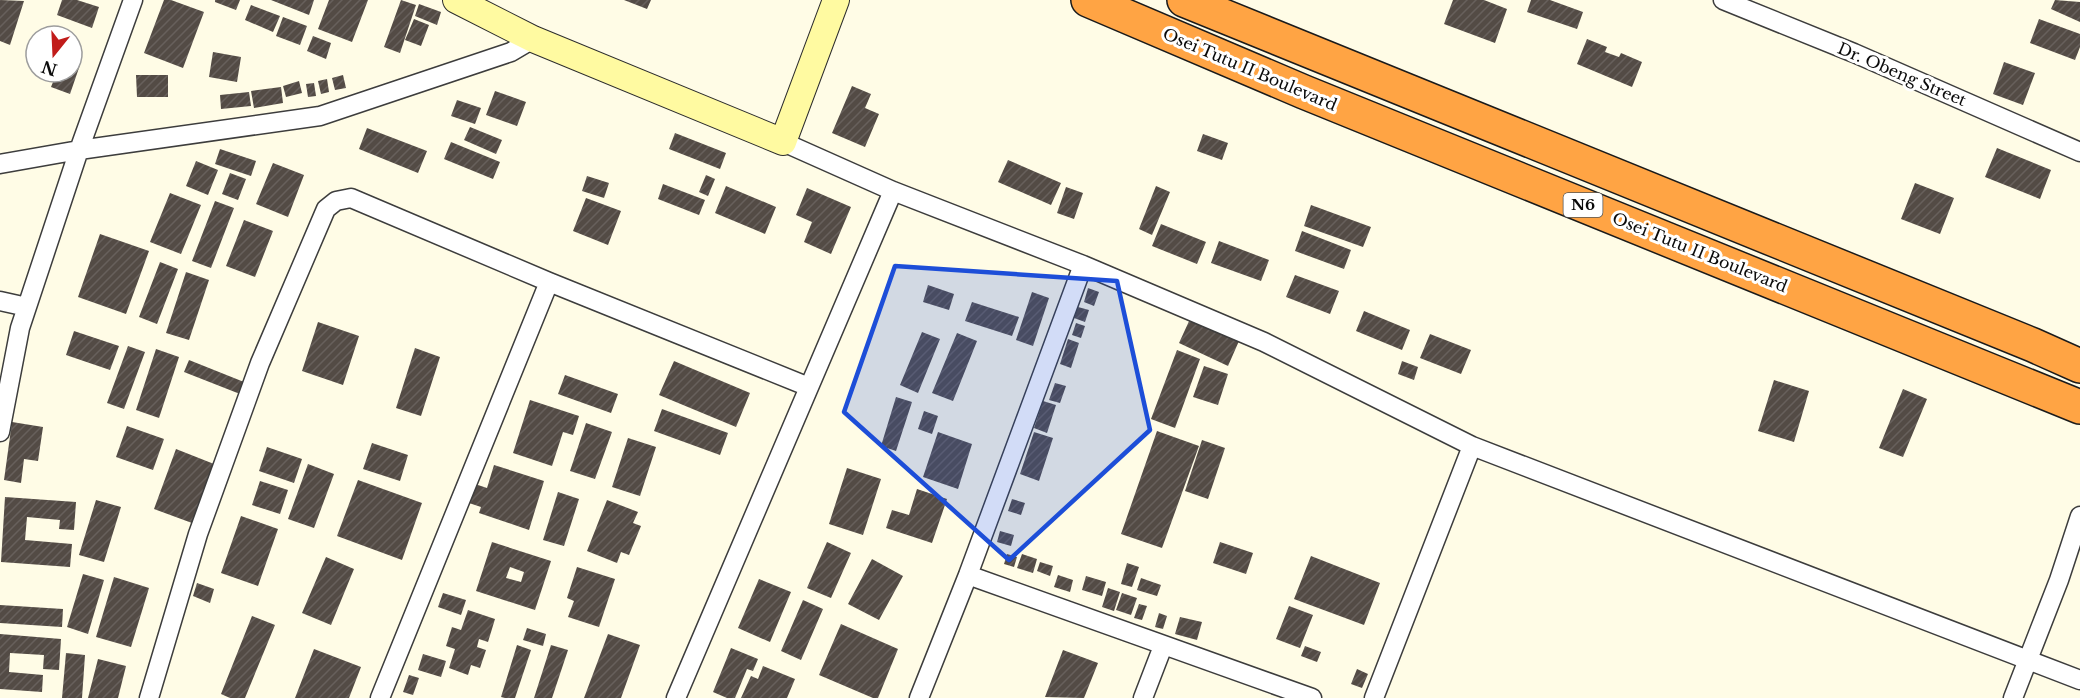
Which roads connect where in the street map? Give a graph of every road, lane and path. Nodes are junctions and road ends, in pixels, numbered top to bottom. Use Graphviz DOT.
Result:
graph roads {
  1 [pos="133,0"];
  2 [pos="456,0"];
  3 [pos="836,0"];
  4 [pos="1088,0"];
  5 [pos="1184,0"];
  6 [pos="1723,0"];
  7 [pos="533,39"];
  8 [pos="783,142"];
  9 [pos="79,150"];
  10 [pos="2080,152"];
  11 [pos="0,164"];
  12 [pos="893,190"];
  13 [pos="1083,265"];
  14 [pos="549,282"];
  15 [pos="0,301"];
  16 [pos="27,307"];
  17 [pos="2080,366"];
  18 [pos="809,387"];
  19 [pos="2080,407"];
  20 [pos="0,432"];
  21 [pos="1472,446"];
  22 [pos="2080,516"];
  23 [pos="968,575"];
  24 [pos="1163,646"];
  25 [pos="2029,660"];
  26 [pos="2080,680"];
  27 [pos="149,698"];
  28 [pos="380,698"];
  29 [pos="676,698"];
  30 [pos="919,698"];
  31 [pos="1143,698"];
  32 [pos="1312,698"];
  33 [pos="1374,698"];
  34 [pos="2013,698"];
  1 -- 9 [label="street"];
  2 -- 7 [label="street"];
  3 -- 8 [label="street"];
  4 -- 19 [label="highway, Osei Tutu II Boulevard / N6"];
  5 -- 17 [label="highway, N6"];
  6 -- 10 [label="street, Dr. Obeng Street"];
  7 -- 8 [label="street"];
  7 -- 9 [label="street"];
  8 -- 12 [label="street"];
  9 -- 11 [label="street"];
  9 -- 16 [label="street"];
  12 -- 13 [label="street"];
  12 -- 18 [label="street"];
  13 -- 21 [label="street"];
  13 -- 23 [label="street"];
  14 -- 18 [label="street"];
  14 -- 27 [label="street"];
  14 -- 28 [label="street"];
  15 -- 16 [label="street"];
  16 -- 20 [label="street"];
  18 -- 29 [label="street"];
  21 -- 25 [label="street"];
  21 -- 33 [label="street"];
  22 -- 25 [label="street"];
  23 -- 24 [label="street"];
  23 -- 30 [label="street"];
  24 -- 31 [label="street"];
  24 -- 32 [label="street"];
  25 -- 26 [label="street"];
  25 -- 34 [label="street"];
}
